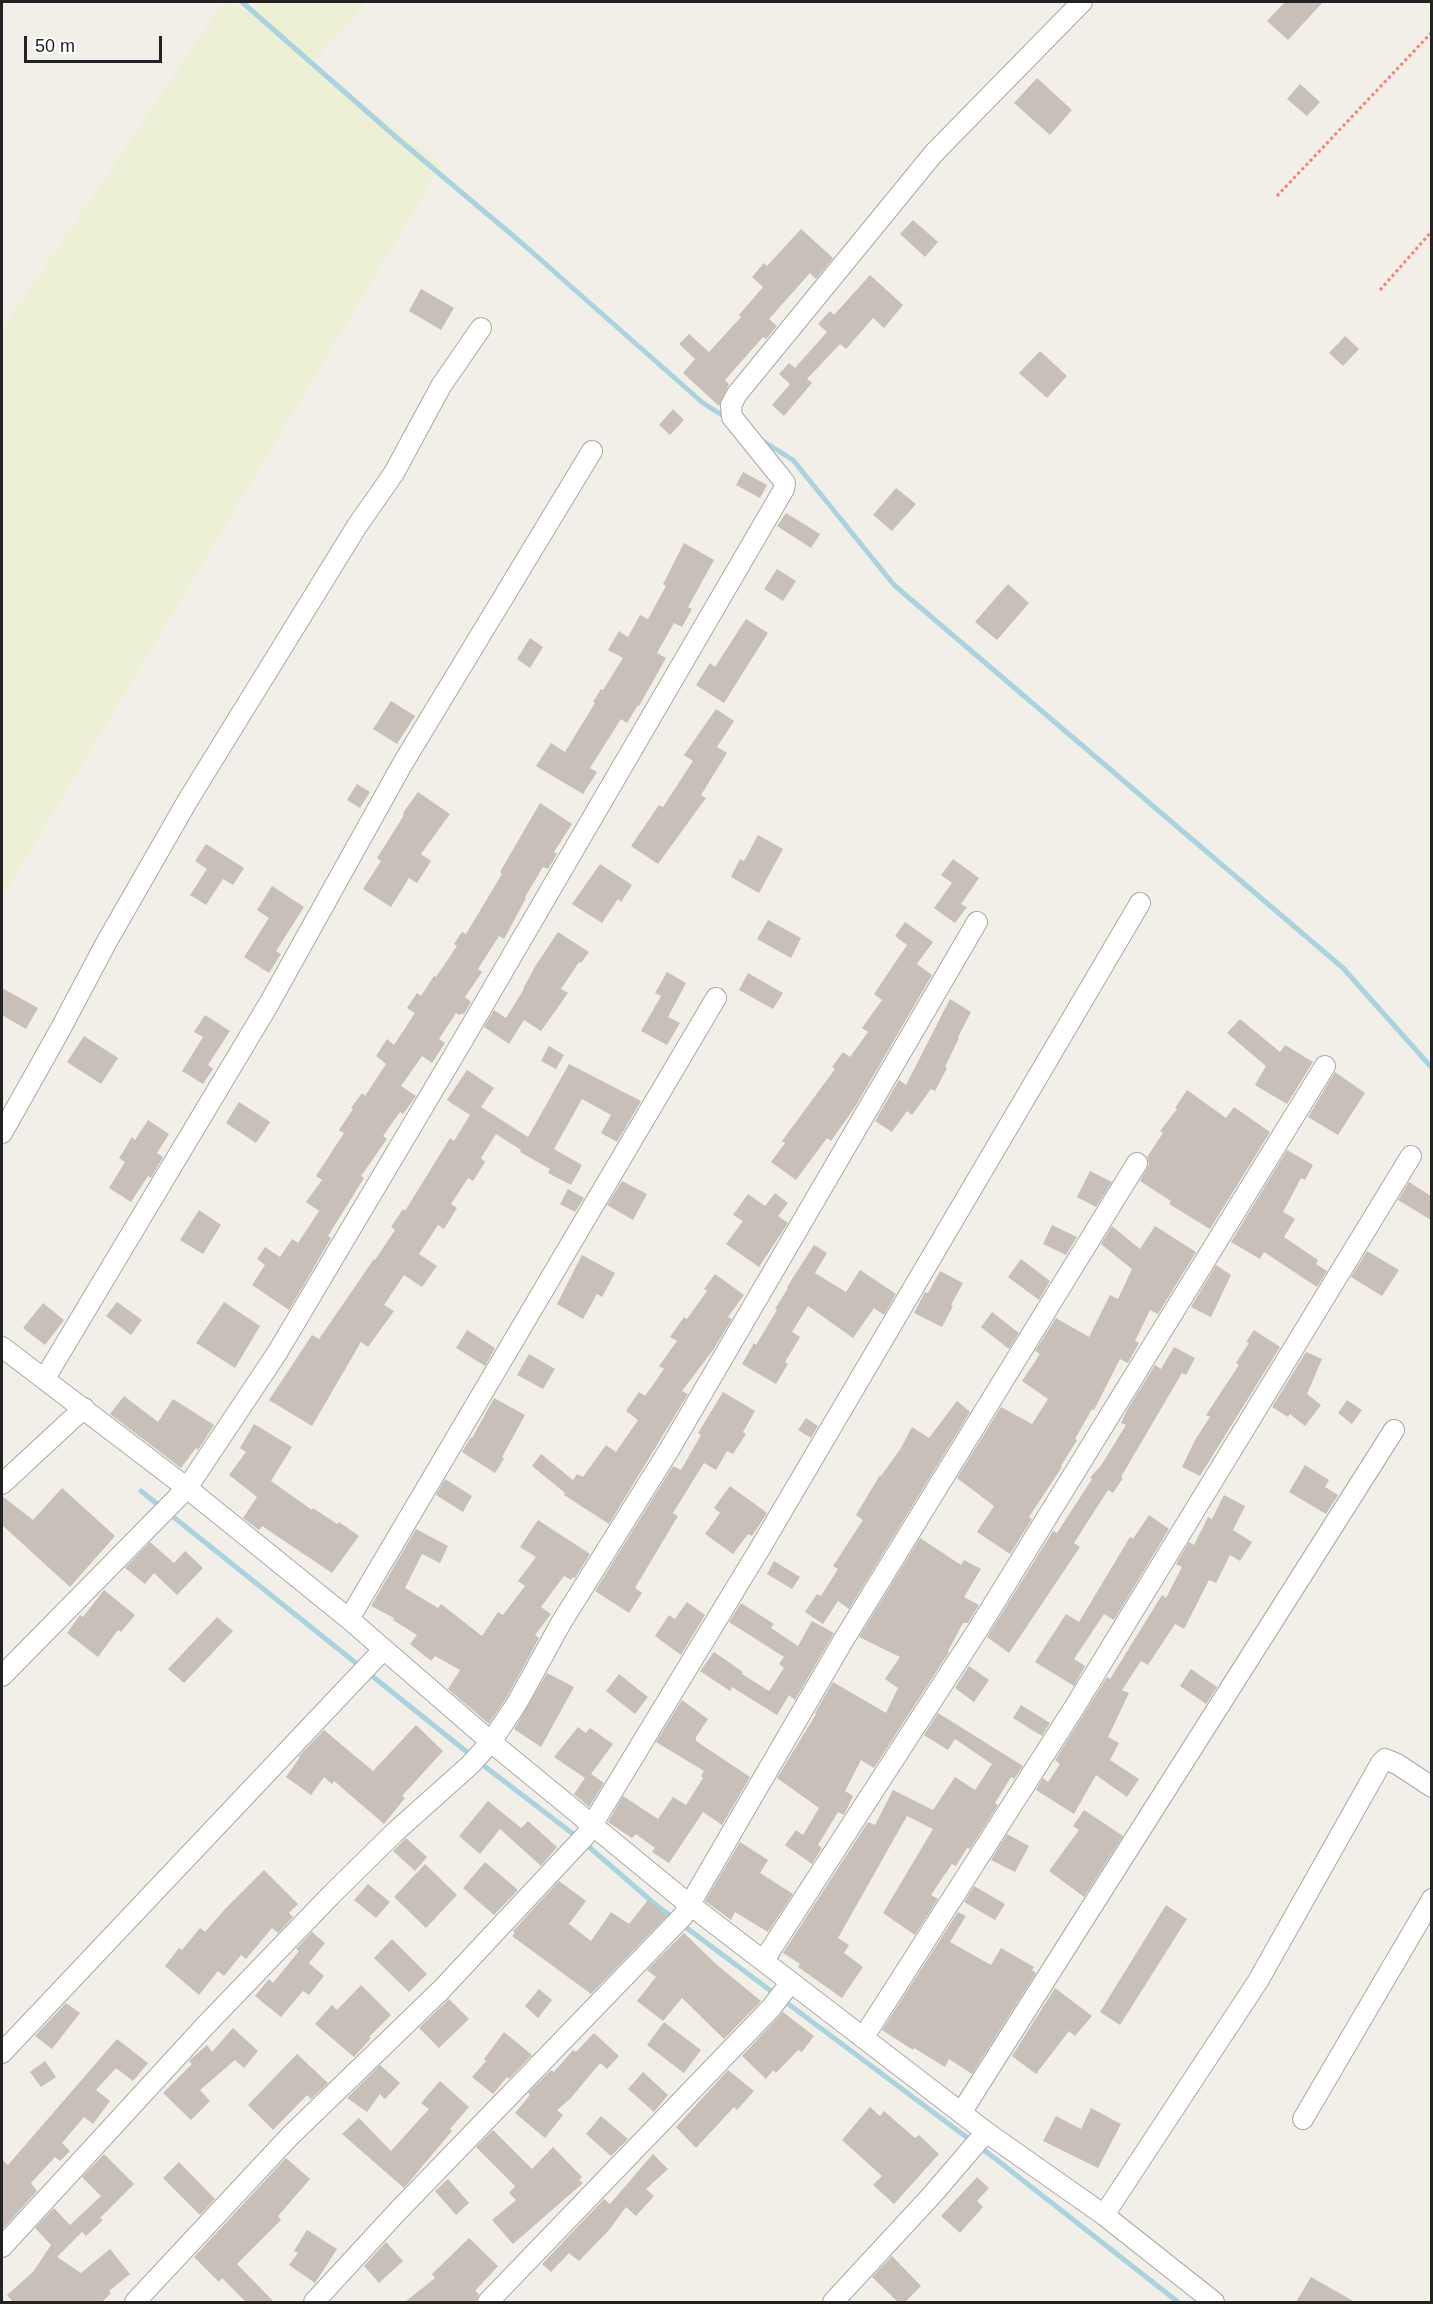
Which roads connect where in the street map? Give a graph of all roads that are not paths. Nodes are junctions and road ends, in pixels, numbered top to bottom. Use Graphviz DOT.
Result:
graph roads {
  1 [pos="1082,2"];
  2 [pos="481,328"];
  3 [pos="592,451"];
  4 [pos="1140,903"];
  5 [pos="977,922"];
  6 [pos="716,998"];
  7 [pos="1325,1066"];
  8 [pos="2,1133"];
  9 [pos="1411,1156"];
  10 [pos="1137,1163"];
  11 [pos="2,1347"];
  12 [pos="45,1378"];
  13 [pos="84,1408"];
  14 [pos="1394,1430"];
  15 [pos="2,1484"];
  16 [pos="174,1501"];
  17 [pos="349,1619"];
  18 [pos="378,1656"];
  19 [pos="2,1677"];
  20 [pos="481,1753"];
  21 [pos="1431,1787"];
  22 [pos="585,1835"];
  23 [pos="1431,1899"];
  24 [pos="682,1917"];
  25 [pos="764,1960"];
  26 [pos="788,1986"];
  27 [pos="863,2038"];
  28 [pos="2,2053"];
  29 [pos="961,2113"];
  30 [pos="1304,2119"];
  31 [pos="980,2140"];
  32 [pos="1104,2215"];
  33 [pos="2,2247"];
  34 [pos="135,2302"];
  35 [pos="314,2302"];
  36 [pos="488,2302"];
  37 [pos="833,2302"];
  38 [pos="1214,2302"];
  1 -- 16 [label="street"];
  2 -- 8 [label="street"];
  3 -- 12 [label="street"];
  4 -- 22 [label="street"];
  5 -- 20 [label="street"];
  6 -- 17 [label="street"];
  7 -- 25 [label="street"];
  9 -- 27 [label="street"];
  10 -- 24 [label="street"];
  11 -- 12 [label="street"];
  12 -- 13 [label="street"];
  13 -- 15 [label="street"];
  13 -- 16 [label="street"];
  14 -- 29 [label="street"];
  16 -- 17 [label="street"];
  16 -- 19 [label="street"];
  17 -- 18 [label="street"];
  18 -- 20 [label="street"];
  18 -- 28 [label="street"];
  20 -- 22 [label="street"];
  20 -- 33 [label="street"];
  21 -- 32 [label="street"];
  22 -- 24 [label="street"];
  22 -- 34 [label="street"];
  23 -- 30 [label="street"];
  24 -- 25 [label="street"];
  24 -- 35 [label="street"];
  25 -- 26 [label="street"];
  26 -- 27 [label="street"];
  26 -- 36 [label="street"];
  27 -- 29 [label="street"];
  29 -- 31 [label="street"];
  31 -- 32 [label="street"];
  31 -- 37 [label="street"];
  32 -- 38 [label="street"];
}
